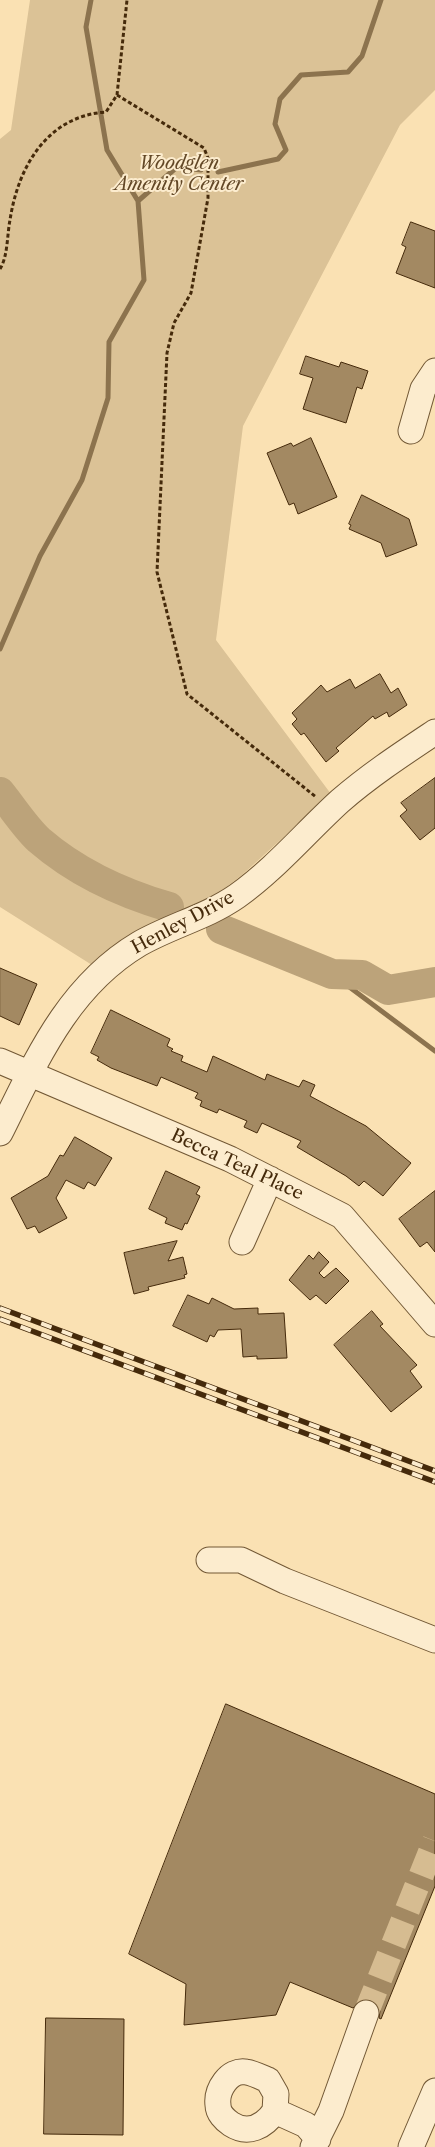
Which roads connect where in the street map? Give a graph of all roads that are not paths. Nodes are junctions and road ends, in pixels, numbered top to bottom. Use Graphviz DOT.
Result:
graph roads {
  1 [pos="435,371"];
  2 [pos="410,431"];
  3 [pos="435,732"];
  4 [pos="0,1061"];
  5 [pos="30,1074"];
  6 [pos="0,1133"];
  7 [pos="270,1179"];
  8 [pos="242,1242"];
  9 [pos="435,1324"];
  10 [pos="209,1560"];
  11 [pos="435,1640"];
  12 [pos="366,2013"];
  13 [pos="435,2091"];
  14 [pos="276,2111"];
  15 [pos="309,2139"];
  16 [pos="410,2147"];
  1 -- 2 [label="street"];
  3 -- 5 [label="street, Henley Drive"];
  4 -- 5 [label="street, Becca Teal Place"];
  5 -- 6 [label="street, Henley Drive"];
  5 -- 7 [label="street, Becca Teal Place"];
  7 -- 8 [label="street"];
  7 -- 9 [label="street, Becca Teal Place"];
  10 -- 11 [label="street"];
  12 -- 15 [label="street"];
  13 -- 16 [label="street"];
  14 -- 15 [label="street"];
}
